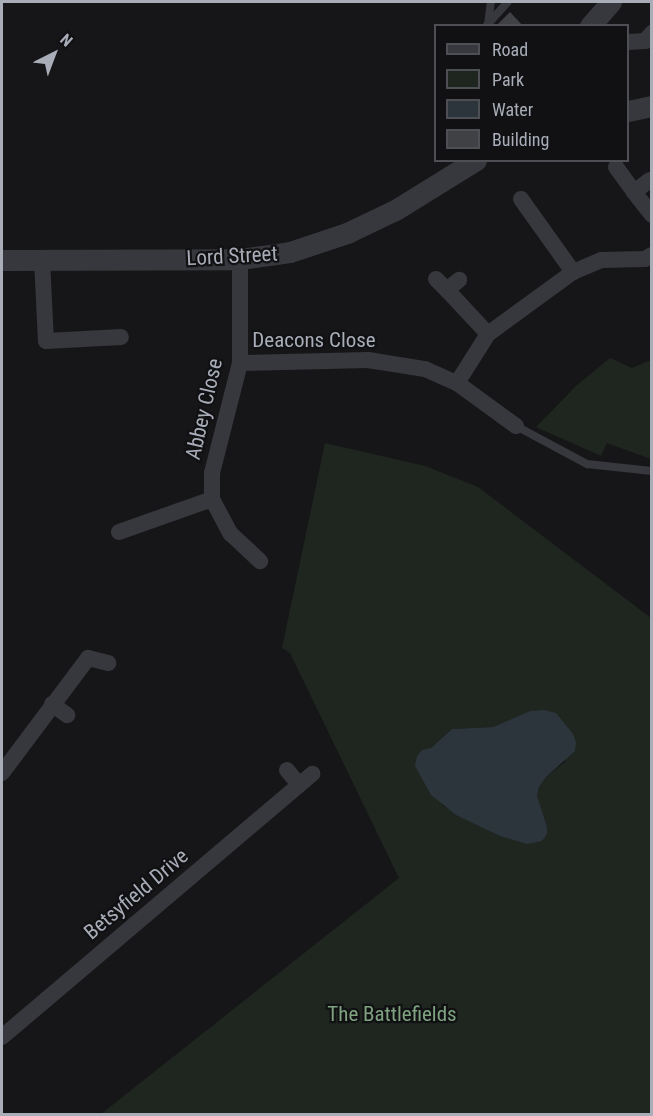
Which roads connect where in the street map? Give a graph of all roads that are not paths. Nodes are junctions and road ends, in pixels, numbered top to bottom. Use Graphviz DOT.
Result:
graph roads {
  1 [pos="490,2"];
  2 [pos="508,2"];
  3 [pos="611,2"];
  4 [pos="488,24"];
  5 [pos="489,24"];
  6 [pos="593,24"];
  7 [pos="651,33"];
  8 [pos="629,42"];
  9 [pos="651,106"];
  10 [pos="629,111"];
  11 [pos="473,162"];
  12 [pos="615,167"];
  13 [pos="650,180"];
  14 [pos="634,192"];
  15 [pos="521,199"];
  16 [pos="651,215"];
  17 [pos="651,255"];
  18 [pos="240,259"];
  19 [pos="2,260"];
  20 [pos="42,260"];
  21 [pos="573,272"];
  22 [pos="448,283"];
  23 [pos="488,334"];
  24 [pos="121,337"];
  25 [pos="240,363"];
  26 [pos="457,383"];
  27 [pos="516,426"];
  28 [pos="651,471"];
  29 [pos="212,499"];
  30 [pos="119,532"];
  31 [pos="260,561"];
  32 [pos="108,663"];
  33 [pos="52,704"];
  34 [pos="67,715"];
  35 [pos="287,770"];
  36 [pos="2,773"];
  37 [pos="2,1037"];
  1 -- 4 [label="lane"];
  2 -- 5 [label="lane"];
  3 -- 6 [label="street"];
  7 -- 8 [label="street"];
  9 -- 10 [label="street"];
  11 -- 18 [label="street, Lord Street"];
  12 -- 14 [label="street"];
  13 -- 14 [label="street"];
  14 -- 16 [label="street"];
  15 -- 21 [label="street"];
  17 -- 21 [label="street"];
  18 -- 20 [label="street, Lord Street"];
  18 -- 25 [label="street, Abbey Close"];
  19 -- 20 [label="street, Lord Street"];
  20 -- 24 [label="street"];
  21 -- 23 [label="street"];
  22 -- 23 [label="street"];
  23 -- 26 [label="street"];
  25 -- 26 [label="street, Deacons Close"];
  25 -- 29 [label="street, Abbey Close"];
  26 -- 27 [label="street, Deacons Close"];
  27 -- 28 [label="lane"];
  29 -- 30 [label="street"];
  29 -- 31 [label="street"];
  32 -- 33 [label="street"];
  33 -- 34 [label="street"];
  33 -- 36 [label="street"];
  35 -- 37 [label="street, Betsyfield Drive"];
}
